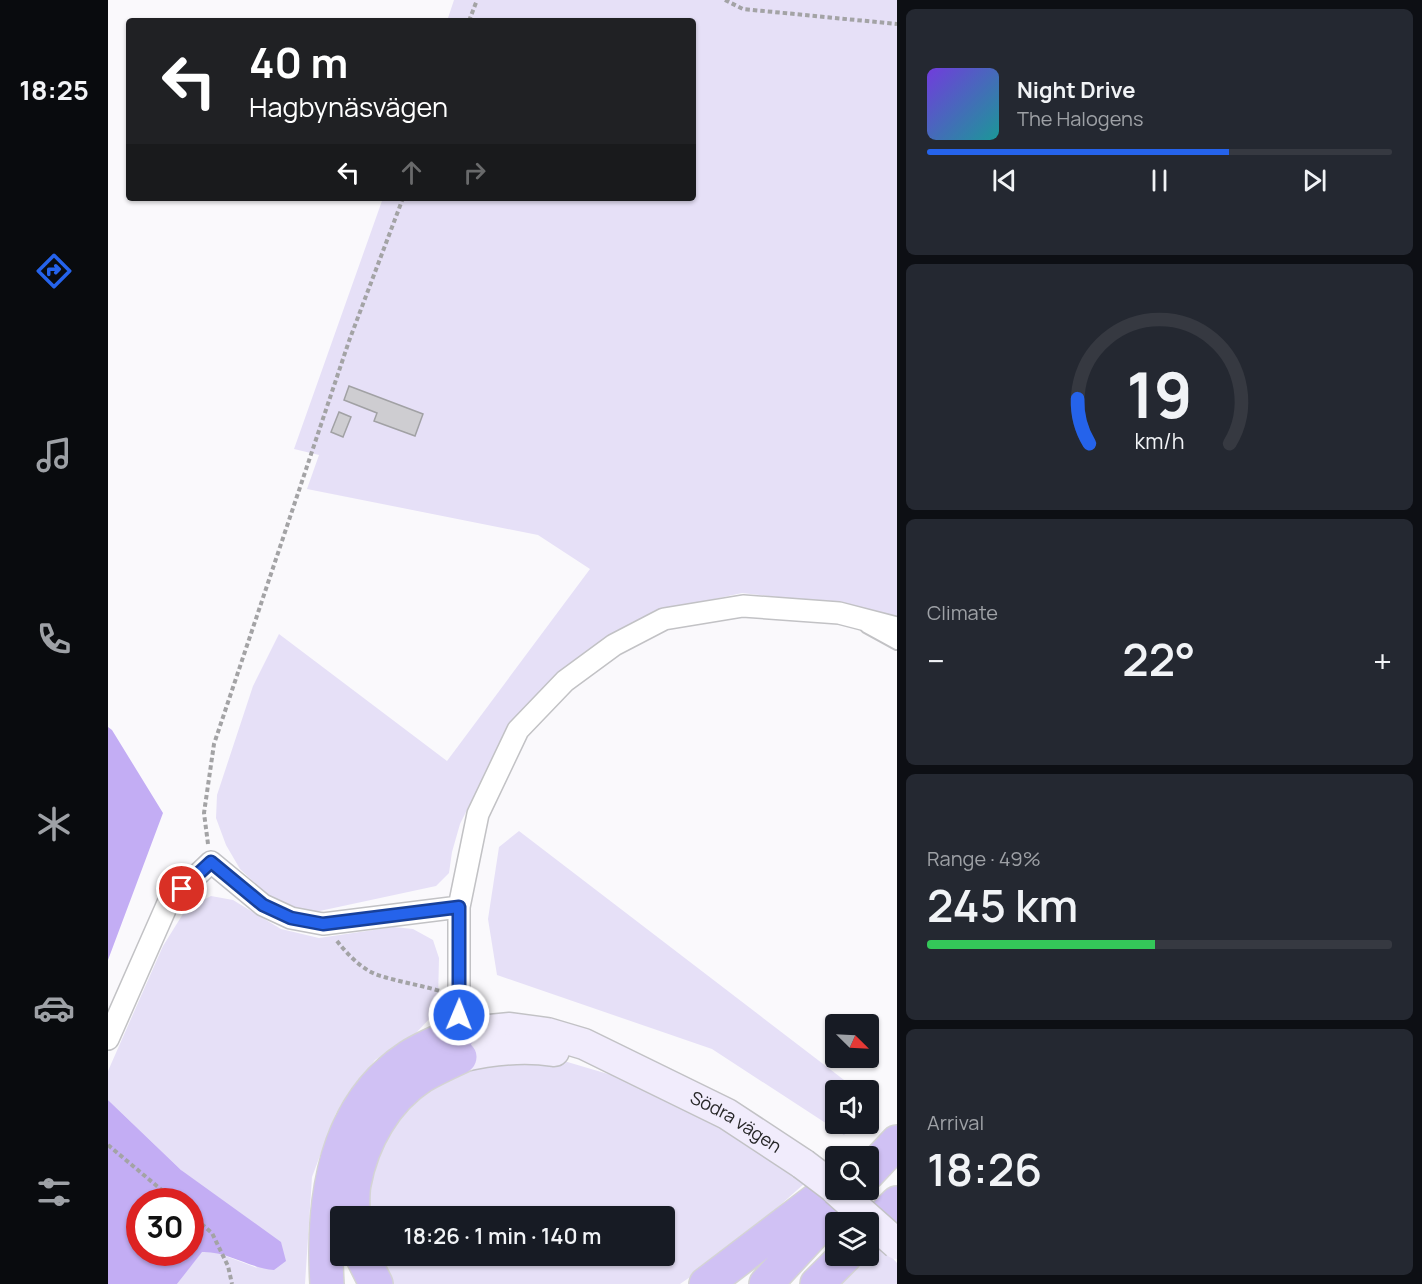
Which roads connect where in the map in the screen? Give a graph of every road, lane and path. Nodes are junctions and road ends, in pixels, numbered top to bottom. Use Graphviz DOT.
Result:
graph roads {
  1 [pos="477,0"];
  2 [pos="725,0"];
  3 [pos="470,18"];
  4 [pos="897,24"];
  5 [pos="402,201"];
  6 [pos="839,613"];
  7 [pos="897,628"];
  8 [pos="897,644"];
  9 [pos="211,862"];
  10 [pos="459,907"];
  11 [pos="108,1039"];
  12 [pos="459,1045"];
  13 [pos="897,1140"];
  14 [pos="108,1144"];
  15 [pos="879,1152"];
  16 [pos="879,1160"];
  17 [pos="825,1181"];
  18 [pos="160,1188"];
  19 [pos="825,1193"];
  20 [pos="844,1200"];
  21 [pos="847,1200"];
  22 [pos="897,1203"];
  23 [pos="353,1206"];
  24 [pos="879,1221"];
  25 [pos="204,1226"];
  26 [pos="897,1245"];
  27 [pos="367,1266"];
  28 [pos="836,1266"];
  29 [pos="232,1284"];
  30 [pos="327,1284"];
  31 [pos="376,1284"];
  32 [pos="706,1284"];
  33 [pos="766,1284"];
  34 [pos="817,1284"];
  1 -- 3 [label="path"];
  2 -- 4 [label="path"];
  5 -- 9 [label="path"];
  6 -- 7 [label="street"];
  6 -- 8 [label="lane"];
  6 -- 10 [label="street"];
  9 -- 10 [label="street"];
  9 -- 11 [label="street"];
  10 -- 12 [label="street"];
  12 -- 17 [label="main road, Södra vägen, bridge"];
  12 -- 23 [label="highway"];
  12 -- 30 [label="highway"];
  13 -- 15 [label="highway"];
  13 -- 16 [label="highway"];
  14 -- 18 [label="path"];
  19 -- 32 [label="highway"];
  20 -- 33 [label="highway"];
  21 -- 26 [label="main road, Södra vägen, bridge"];
  22 -- 24 [label="highway"];
  25 -- 29 [label="path"];
  27 -- 31 [label="highway"];
  28 -- 34 [label="highway"];
}
